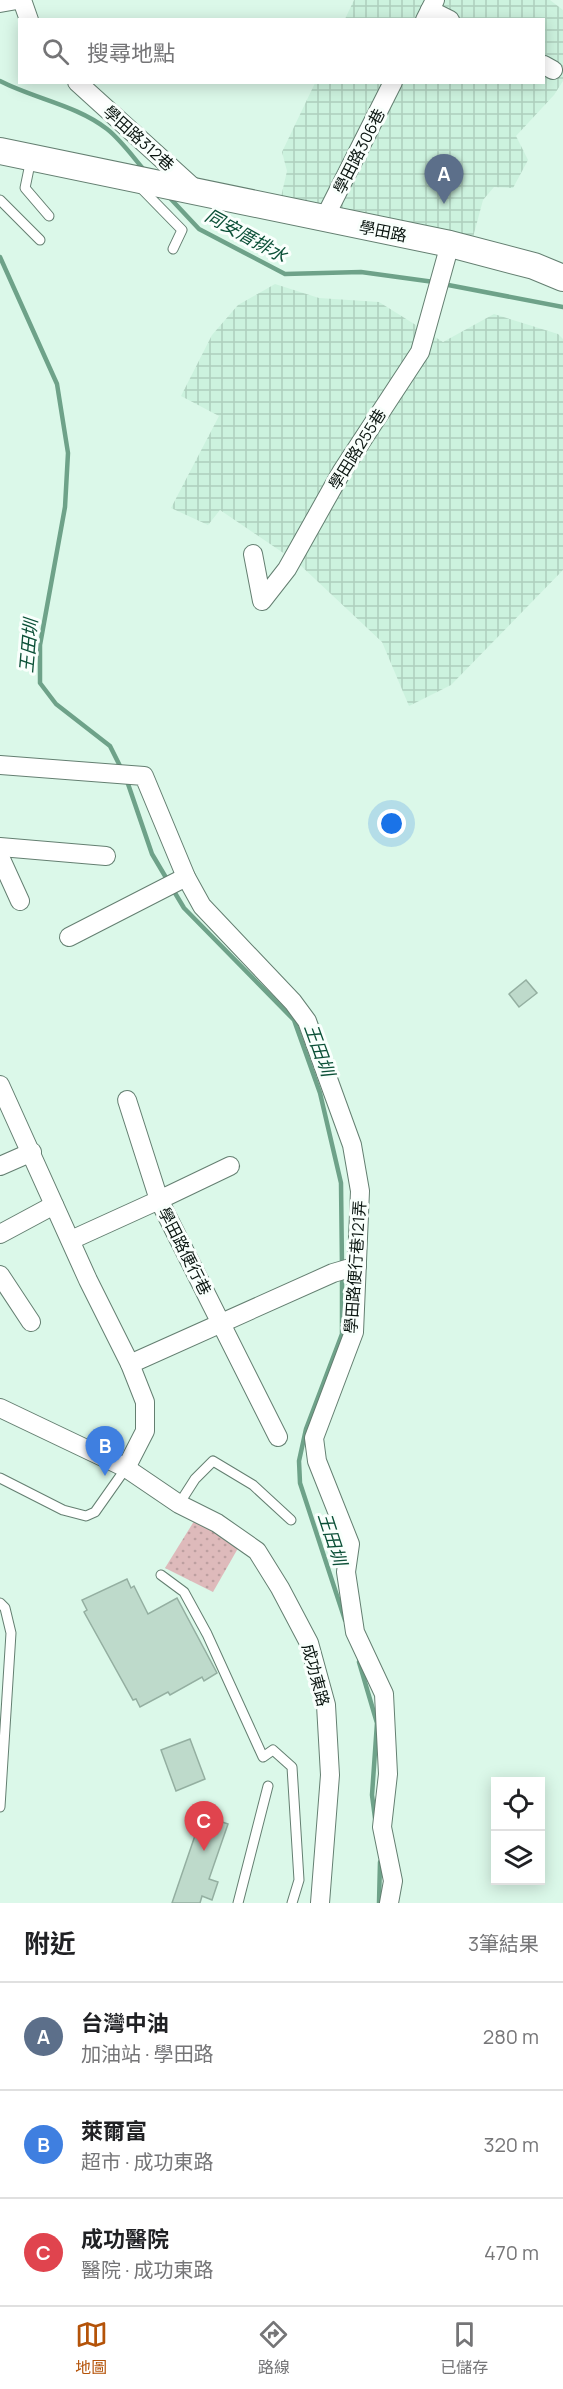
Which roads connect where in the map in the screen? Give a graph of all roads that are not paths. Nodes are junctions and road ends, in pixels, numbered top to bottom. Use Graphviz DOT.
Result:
graph roads {
  1 [pos="17,0"];
  2 [pos="22,0"];
  3 [pos="0,3"];
  4 [pos="430,10"];
  5 [pos="28,18"];
  6 [pos="446,18"];
  7 [pos="79,84"];
  8 [pos="392,84"];
  9 [pos="0,151"];
  10 [pos="31,158"];
  11 [pos="134,180"];
  12 [pos="200,194"];
  13 [pos="0,200"];
  14 [pos="49,216"];
  15 [pos="324,219"];
  16 [pos="40,240"];
  17 [pos="173,249"];
  18 [pos="448,253"];
  19 [pos="563,278"];
  20 [pos="253,554"];
  21 [pos="0,765"];
  22 [pos="0,847"];
  23 [pos="106,856"];
  24 [pos="0,857"];
  25 [pos="186,877"];
  26 [pos="20,901"];
  27 [pos="69,937"];
  28 [pos="0,1085"];
  29 [pos="127,1100"];
  30 [pos="32,1152"];
  31 [pos="0,1166"];
  32 [pos="230,1166"];
  33 [pos="159,1200"];
  34 [pos="54,1204"];
  35 [pos="0,1234"];
  36 [pos="71,1240"];
  37 [pos="357,1266"];
  38 [pos="0,1275"];
  39 [pos="31,1322"];
  40 [pos="221,1324"];
  41 [pos="130,1364"];
  42 [pos="0,1408"];
  43 [pos="278,1437"];
  44 [pos="126,1468"];
  45 [pos="0,1478"];
  46 [pos="179,1504"];
  47 [pos="291,1520"];
  48 [pos="161,1575"];
  49 [pos="0,1604"];
  50 [pos="268,1786"];
  51 [pos="0,1807"];
  52 [pos="238,1903"];
  53 [pos="292,1903"];
  54 [pos="320,1903"];
  55 [pos="388,1903"];
  1 -- 3 [label="street"];
  2 -- 5 [label="street"];
  4 -- 6 [label="street"];
  7 -- 12 [label="street, 學田路312巷"];
  8 -- 15 [label="street, 學田路306巷"];
  9 -- 10 [label="main road"];
  10 -- 11 [label="main road"];
  10 -- 14 [label="lane"];
  11 -- 12 [label="main road, 學田路"];
  11 -- 17 [label="lane"];
  12 -- 15 [label="main road, 學田路"];
  13 -- 16 [label="lane"];
  15 -- 18 [label="main road, 學田路"];
  18 -- 19 [label="main road, 學田路"];
  18 -- 20 [label="street, 學田路255巷"];
  21 -- 25 [label="street, 學田路便行巷121弄"];
  22 -- 23 [label="street"];
  24 -- 26 [label="street"];
  25 -- 27 [label="street"];
  25 -- 37 [label="street, 學田路便行巷121弄"];
  28 -- 30 [label="street"];
  29 -- 33 [label="street"];
  30 -- 31 [label="street"];
  30 -- 34 [label="street"];
  32 -- 33 [label="street"];
  33 -- 36 [label="street, 學田路便行巷"];
  33 -- 40 [label="street, 學田路便行巷"];
  34 -- 35 [label="street"];
  34 -- 36 [label="street"];
  36 -- 41 [label="street"];
  37 -- 40 [label="street"];
  37 -- 55 [label="street, 學田路便行巷121弄"];
  38 -- 39 [label="street"];
  40 -- 41 [label="street"];
  40 -- 43 [label="street, 學田路便行巷"];
  41 -- 44 [label="street"];
  42 -- 44 [label="street, 成功東路"];
  44 -- 45 [label="lane"];
  44 -- 46 [label="street, 成功東路"];
  46 -- 47 [label="lane"];
  46 -- 54 [label="street, 成功東路"];
  48 -- 53 [label="lane"];
  49 -- 51 [label="lane"];
  50 -- 52 [label="lane"];
}
